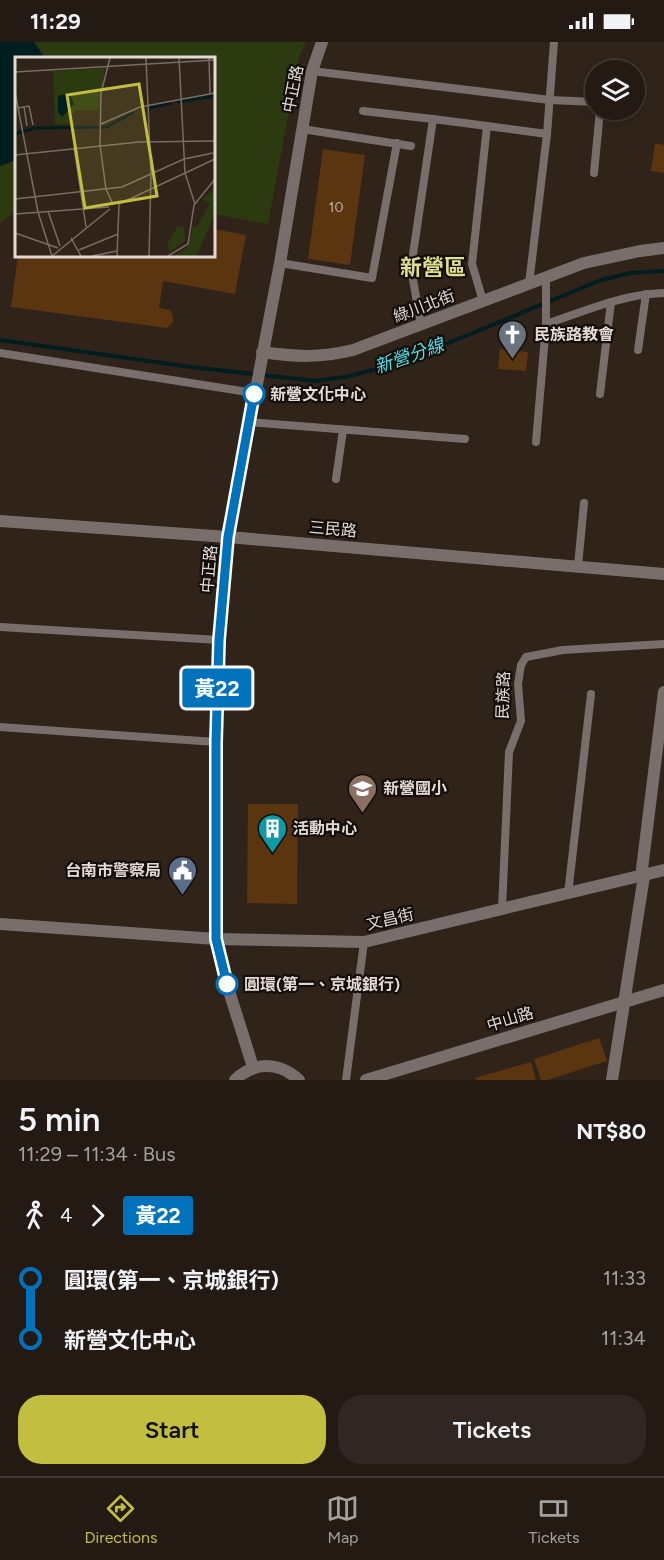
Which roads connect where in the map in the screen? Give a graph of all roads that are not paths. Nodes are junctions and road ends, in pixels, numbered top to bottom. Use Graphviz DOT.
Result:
graph roads {
  1 [pos="322,42"];
  2 [pos="554,42"];
  3 [pos="312,71"];
  4 [pos="550,100"];
  5 [pos="585,102"];
  6 [pos="363,111"];
  7 [pos="433,119"];
  8 [pos="599,120"];
  9 [pos="487,126"];
  10 [pos="302,129"];
  11 [pos="547,134"];
  12 [pos="398,143"];
  13 [pos="411,146"];
  14 [pos="594,172"];
  15 [pos="664,248"];
  16 [pos="280,263"];
  17 [pos="529,284"];
  18 [pos="546,284"];
  19 [pos="664,293"];
  20 [pos="646,294"];
  21 [pos="483,302"];
  22 [pos="611,302"];
  23 [pos="546,324"];
  24 [pos="421,325"];
  25 [pos="638,350"];
  26 [pos="0,353"];
  27 [pos="262,356"];
  28 [pos="255,389"];
  29 [pos="600,394"];
  30 [pos="249,422"];
  31 [pos="343,430"];
  32 [pos="465,439"];
  33 [pos="536,442"];
  34 [pos="336,479"];
  35 [pos="584,503"];
  36 [pos="0,521"];
  37 [pos="228,537"];
  38 [pos="578,566"];
  39 [pos="664,574"];
  40 [pos="0,627"];
  41 [pos="219,640"];
  42 [pos="664,644"];
  43 [pos="664,692"];
  44 [pos="591,694"];
  45 [pos="0,727"];
  46 [pos="216,742"];
  47 [pos="664,870"];
  48 [pos="644,876"];
  49 [pos="568,894"];
  50 [pos="502,909"];
  51 [pos="0,924"];
  52 [pos="216,939"];
  53 [pos="364,942"];
  54 [pos="664,990"];
  55 [pos="625,1001"];
  56 [pos="253,1067"];
  57 [pos="235,1080"];
  58 [pos="299,1080"];
  59 [pos="346,1080"];
  60 [pos="366,1080"];
  61 [pos="612,1080"];
  1 -- 3 [label="street, 中正路"];
  2 -- 4 [label="lane"];
  3 -- 4 [label="lane"];
  3 -- 10 [label="street, 中正路"];
  4 -- 5 [label="lane"];
  4 -- 11 [label="lane"];
  6 -- 7 [label="lane"];
  7 -- 9 [label="lane"];
  7 -- 24 [label="lane"];
  8 -- 14 [label="lane"];
  9 -- 11 [label="lane"];
  9 -- 21 [label="lane"];
  10 -- 12 [label="lane"];
  10 -- 16 [label="street, 中正路"];
  11 -- 17 [label="lane"];
  12 -- 13 [label="lane"];
  12 -- 16 [label="lane"];
  15 -- 18 [label="street, 綠川北街"];
  16 -- 27 [label="street, 中正路"];
  17 -- 18 [label="street, 綠川北街"];
  17 -- 21 [label="street, 綠川北街"];
  18 -- 23 [label="lane"];
  19 -- 20 [label="lane"];
  20 -- 22 [label="lane"];
  20 -- 25 [label="lane"];
  21 -- 24 [label="street, 綠川北街"];
  22 -- 23 [label="lane"];
  22 -- 29 [label="lane"];
  23 -- 33 [label="lane"];
  24 -- 27 [label="street, 綠川北街"];
  26 -- 28 [label="lane"];
  27 -- 28 [label="street, 中正路"];
  28 -- 30 [label="street, 中正路"];
  30 -- 31 [label="lane"];
  30 -- 37 [label="street, 中正路"];
  31 -- 32 [label="lane"];
  31 -- 34 [label="lane"];
  35 -- 38 [label="lane"];
  36 -- 37 [label="street, 三民路"];
  37 -- 38 [label="street, 三民路"];
  37 -- 41 [label="street, 中正路"];
  38 -- 39 [label="street, 三民路"];
  40 -- 41 [label="lane"];
  41 -- 46 [label="street, 中正路"];
  42 -- 50 [label="lane, 民族路"];
  43 -- 48 [label="street"];
  44 -- 49 [label="lane"];
  45 -- 46 [label="lane"];
  46 -- 52 [label="street, 中正路"];
  47 -- 48 [label="street, 文昌街"];
  48 -- 49 [label="street, 文昌街"];
  48 -- 55 [label="street"];
  49 -- 50 [label="street, 文昌街"];
  50 -- 53 [label="street, 文昌街"];
  51 -- 52 [label="street, 文昌街"];
  52 -- 53 [label="street, 文昌街"];
  52 -- 56 [label="street, 中正路"];
  53 -- 59 [label="lane"];
  54 -- 55 [label="street, 中山路"];
  55 -- 60 [label="street, 中山路"];
  55 -- 61 [label="street"];
  56 -- 57 [label="street"];
  56 -- 58 [label="street"];
}
